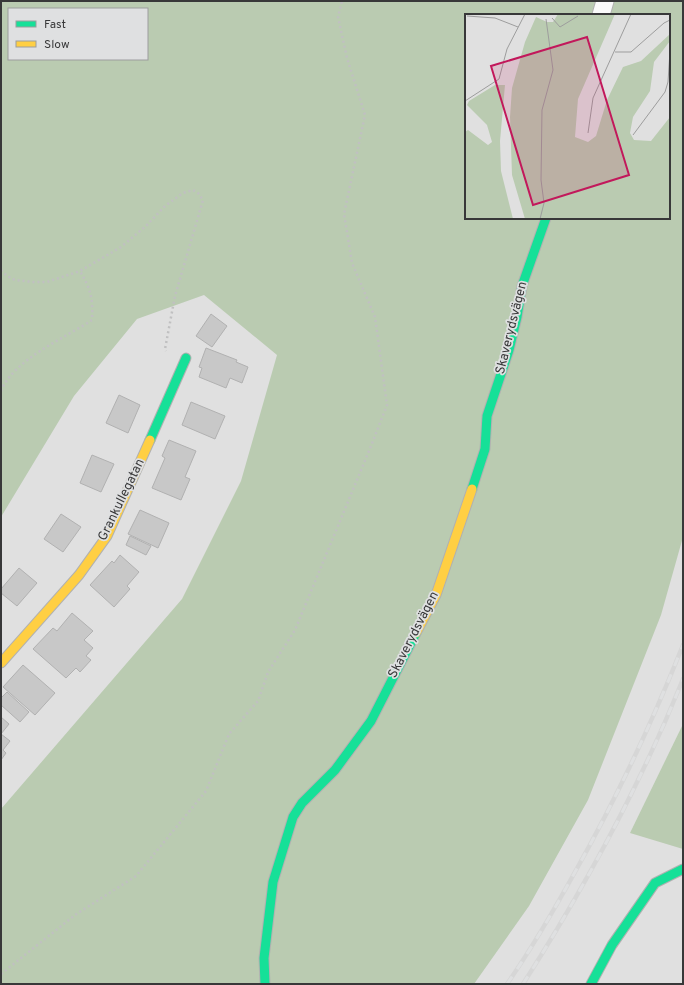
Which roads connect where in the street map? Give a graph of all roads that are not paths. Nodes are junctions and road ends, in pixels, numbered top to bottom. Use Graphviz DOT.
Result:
graph roads {
  1 [pos="605,1"];
  2 [pos="601,14"];
  3 [pos="546,219"];
  4 [pos="186,358"];
  5 [pos="1,663"];
  6 [pos="683,869"];
  7 [pos="265,984"];
  8 [pos="591,984"];
  1 -- 2 [label="street"];
  3 -- 7 [label="street, Skaverydsvägen"];
  4 -- 5 [label="street, Grankullegatan"];
  6 -- 8 [label="street"];
}
